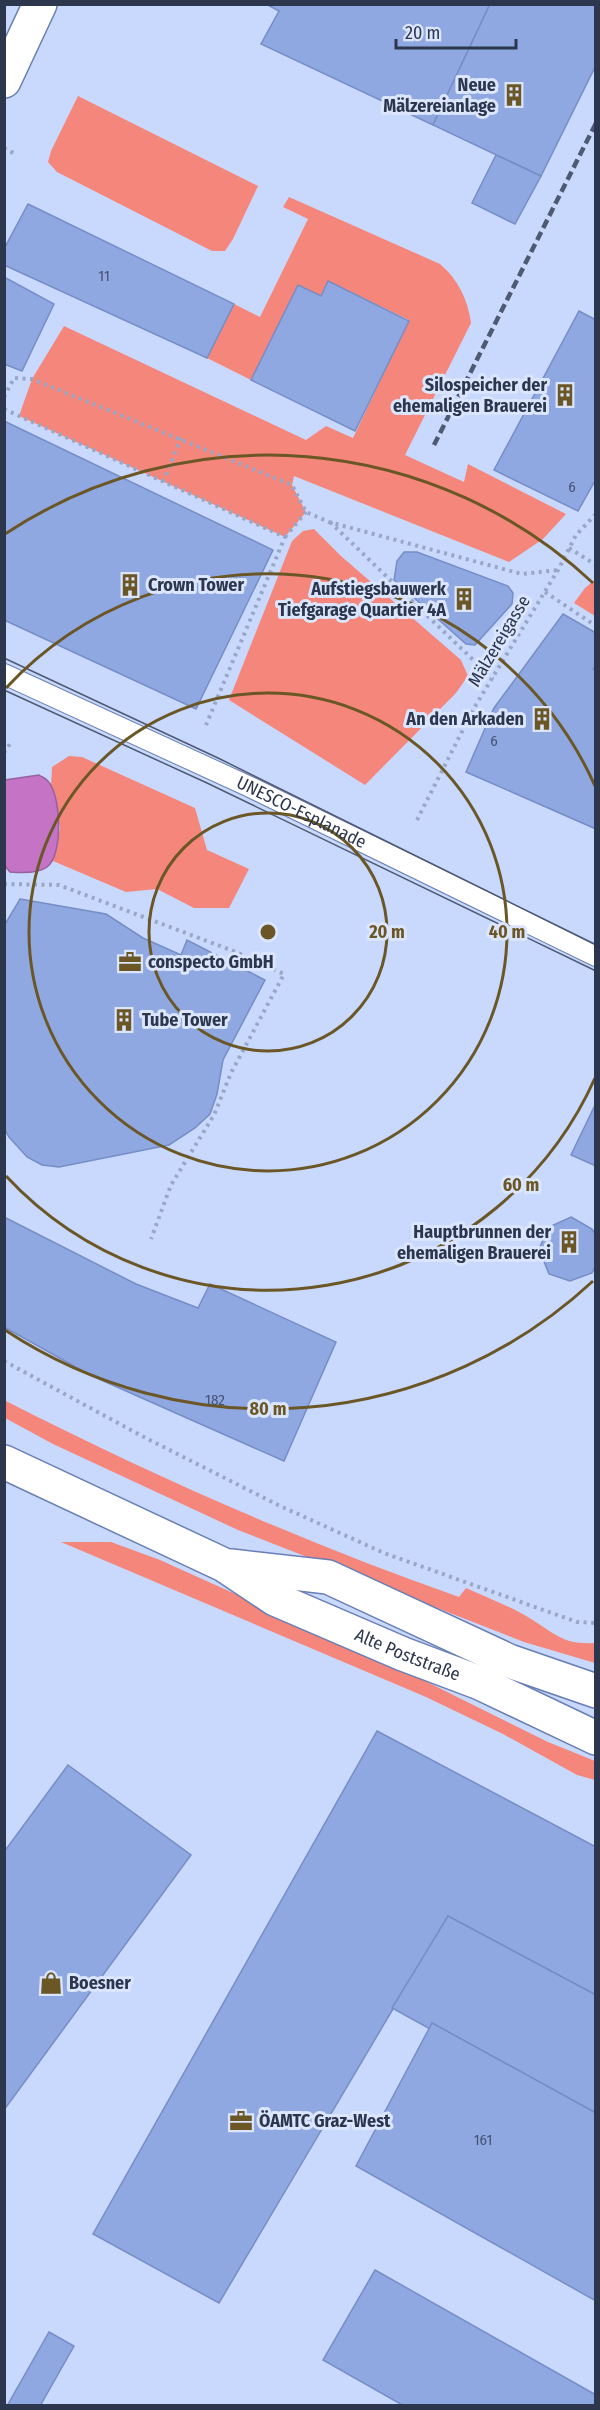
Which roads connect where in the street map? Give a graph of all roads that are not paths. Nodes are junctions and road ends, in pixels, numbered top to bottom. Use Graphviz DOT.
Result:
graph roads {
  1 [pos="40,4"];
  2 [pos="4,81"];
  3 [pos="4,674"];
  4 [pos="596,956"];
  5 [pos="4,1462"];
  6 [pos="224,1565"];
  7 [pos="596,1691"];
  8 [pos="596,1738"];
  1 -- 2 [label="main road"];
  3 -- 4 [label="lane, UNESCO-Esplanade"];
  5 -- 6 [label="main road, Alte Poststraße"];
  6 -- 7 [label="main road, Alte Poststraße"];
  6 -- 8 [label="main road, Alte Poststraße"];
}
